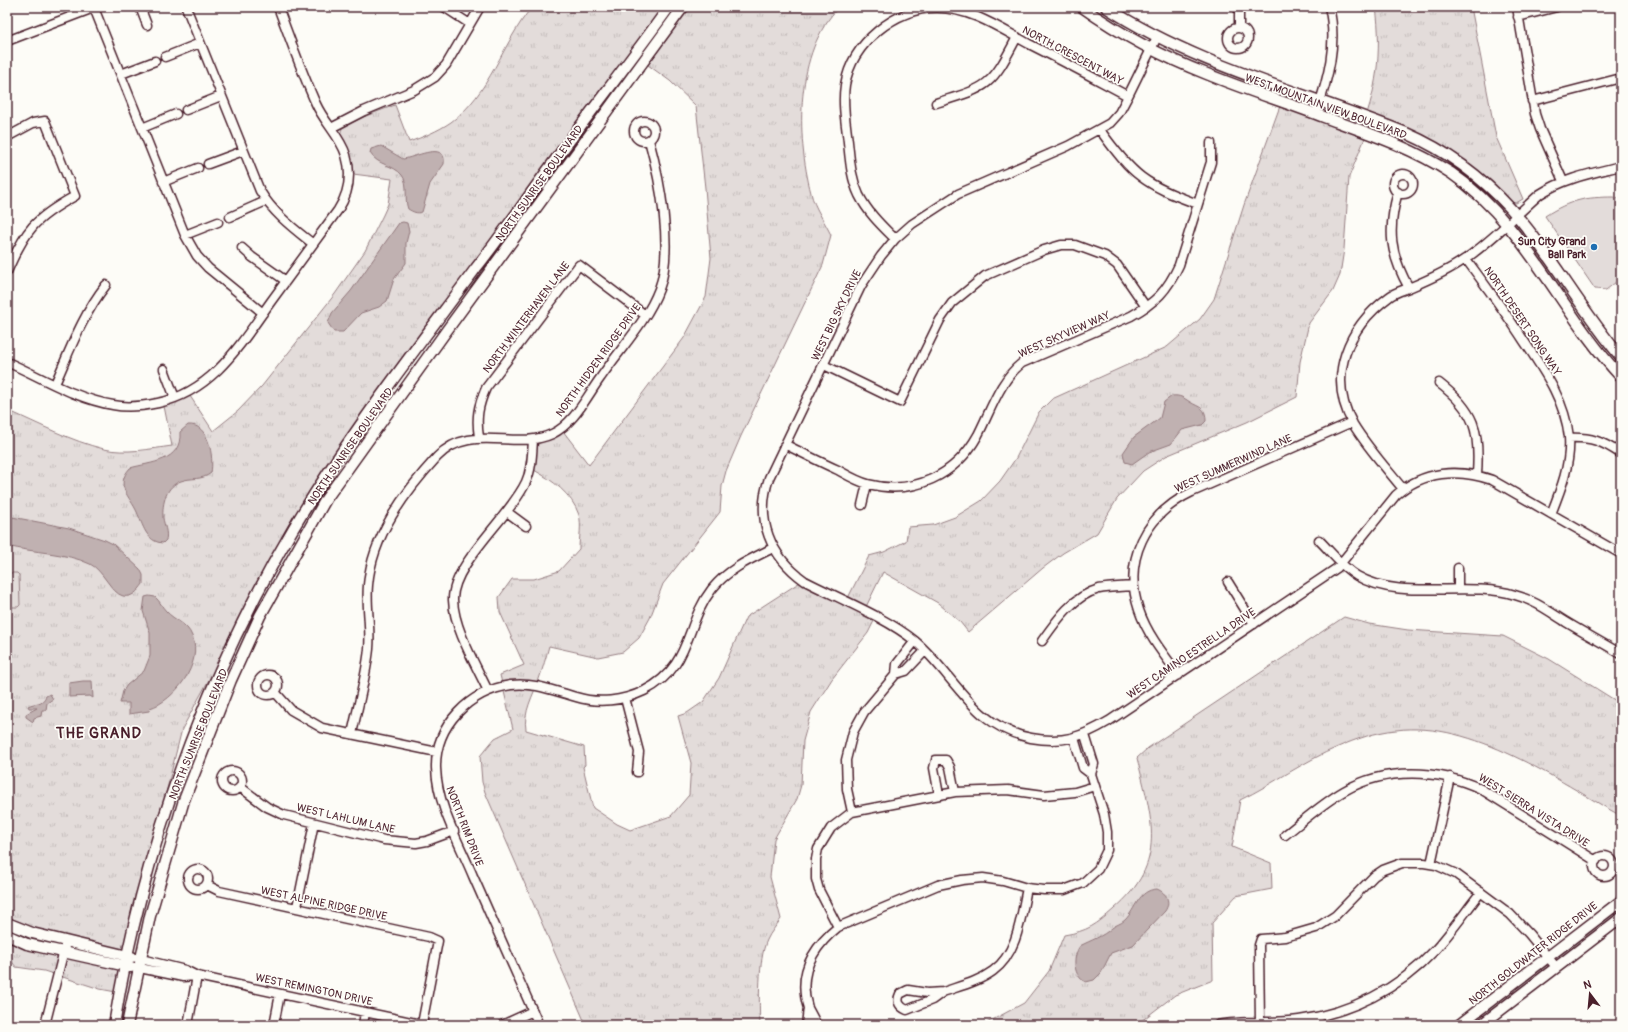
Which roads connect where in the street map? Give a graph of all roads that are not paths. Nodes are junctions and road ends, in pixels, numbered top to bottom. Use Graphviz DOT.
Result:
graph roads {
  1 [pos="95,7"];
  2 [pos="140,7"];
  3 [pos="186,7"];
  4 [pos="278,7"];
  5 [pos="444,7"];
  6 [pos="480,7"];
  7 [pos="669,7"];
  8 [pos="683,7"];
  9 [pos="1082,7"];
  10 [pos="1106,7"];
  11 [pos="1239,7"];
  12 [pos="1329,7"];
  13 [pos="1517,7"];
  14 [pos="1557,7"];
  15 [pos="916,9"];
  16 [pos="1518,17"];
  17 [pos="470,24"];
  18 [pos="147,25"];
  19 [pos="1239,28"];
  20 [pos="1017,37"];
  21 [pos="1157,37"];
  22 [pos="7,41"];
  23 [pos="200,43"];
  24 [pos="1152,48"];
  25 [pos="165,57"];
  26 [pos="155,61"];
  27 [pos="121,74"];
  28 [pos="1621,78"];
  29 [pos="221,96"];
  30 [pos="1128,96"];
  31 [pos="1320,101"];
  32 [pos="1532,101"];
  33 [pos="936,103"];
  34 [pos="186,110"];
  35 [pos="176,114"];
  36 [pos="1316,114"];
  37 [pos="142,128"];
  38 [pos="331,128"];
  39 [pos="1100,130"];
  40 [pos="7,137"];
  41 [pos="649,140"];
  42 [pos="1211,143"];
  43 [pos="243,151"];
  44 [pos="208,164"];
  45 [pos="1621,166"];
  46 [pos="198,168"];
  47 [pos="163,182"];
  48 [pos="1563,182"];
  49 [pos="1398,192"];
  50 [pos="266,201"];
  51 [pos="1198,204"];
  52 [pos="230,217"];
  53 [pos="1512,219"];
  54 [pos="218,222"];
  55 [pos="185,235"];
  56 [pos="895,240"];
  57 [pos="314,244"];
  58 [pos="242,248"];
  59 [pos="1466,259"];
  60 [pos="7,272"];
  61 [pos="286,281"];
  62 [pos="106,285"];
  63 [pos="1409,288"];
  64 [pos="1146,307"];
  65 [pos="263,313"];
  66 [pos="645,315"];
  67 [pos="1621,358"];
  68 [pos="7,362"];
  69 [pos="824,365"];
  70 [pos="164,369"];
  71 [pos="1621,377"];
  72 [pos="1439,383"];
  73 [pos="55,384"];
  74 [pos="176,398"];
  75 [pos="1352,422"];
  76 [pos="479,437"];
  77 [pos="1569,438"];
  78 [pos="533,440"];
  79 [pos="786,445"];
  80 [pos="1621,454"];
  81 [pos="1477,474"];
  82 [pos="867,484"];
  83 [pos="1403,489"];
  84 [pos="862,505"];
  85 [pos="507,512"];
  86 [pos="1552,514"];
  87 [pos="526,526"];
  88 [pos="1319,540"];
  89 [pos="773,548"];
  90 [pos="1621,554"];
  91 [pos="1342,564"];
  92 [pos="1458,568"];
  93 [pos="1228,582"];
  94 [pos="1133,586"];
  95 [pos="1458,589"];
  96 [pos="1254,624"];
  97 [pos="1042,641"];
  98 [pos="915,642"];
  99 [pos="925,651"];
  100 [pos="1621,654"];
  101 [pos="896,674"];
  102 [pos="1179,675"];
  103 [pos="488,691"];
  104 [pos="275,692"];
  105 [pos="625,698"];
  106 [pos="352,734"];
  107 [pos="1086,735"];
  108 [pos="1074,738"];
  109 [pos="437,752"];
  110 [pos="637,772"];
  111 [pos="1091,774"];
  112 [pos="1450,777"];
  113 [pos="1095,786"];
  114 [pos="240,788"];
  115 [pos="955,792"];
  116 [pos="939,795"];
  117 [pos="852,812"];
  118 [pos="314,823"];
  119 [pos="454,831"];
  120 [pos="1285,835"];
  121 [pos="1596,861"];
  122 [pos="1431,864"];
  123 [pos="206,885"];
  124 [pos="1027,888"];
  125 [pos="1481,892"];
  126 [pos="1621,901"];
  127 [pos="297,907"];
  128 [pos="1621,918"];
  129 [pos="7,923"];
  130 [pos="838,927"];
  131 [pos="7,935"];
  132 [pos="65,947"];
  133 [pos="1548,956"];
  134 [pos="133,962"];
  135 [pos="1556,967"];
  136 [pos="197,976"];
  137 [pos="943,992"];
  138 [pos="280,994"];
  139 [pos="808,1008"];
  140 [pos="533,1011"];
  141 [pos="365,1012"];
  142 [pos="1319,1021"];
  143 [pos="1260,1023"];
  144 [pos="45,1025"];
  145 [pos="114,1025"];
  146 [pos="127,1025"];
  147 [pos="188,1025"];
  148 [pos="274,1025"];
  149 [pos="363,1025"];
  150 [pos="423,1025"];
  151 [pos="502,1025"];
  152 [pos="539,1025"];
  153 [pos="806,1025"];
  154 [pos="817,1025"];
  155 [pos="1218,1025"];
  156 [pos="1460,1025"];
  157 [pos="1481,1025"];
  1 -- 22 [label="street"];
  1 -- 27 [label="street"];
  2 -- 18 [label="street"];
  3 -- 23 [label="street"];
  4 -- 38 [label="street"];
  5 -- 17 [label="street"];
  6 -- 17 [label="street"];
  7 -- 134 [label="street, NORTH SUNRISE BOULEVARD"];
  8 -- 134 [label="street, NORTH SUNRISE BOULEVARD"];
  9 -- 24 [label="street, WEST MOUNTAIN VIEW BOULEVARD"];
  10 -- 21 [label="street, WEST MOUNTAIN VIEW BOULEVARD"];
  11 -- 19 [label="street"];
  12 -- 31 [label="street"];
  13 -- 16 [label="street"];
  14 -- 16 [label="street"];
  15 -- 20 [label="street, NORTH CRESCENT WAY"];
  15 -- 56 [label="street, NORTH CRESCENT WAY"];
  16 -- 32 [label="street"];
  17 -- 38 [label="street"];
  20 -- 30 [label="street, NORTH CRESCENT WAY"];
  20 -- 33 [label="street"];
  21 -- 24 [label="street, WEST BIG SKY DRIVE"];
  21 -- 31 [label="street, WEST MOUNTAIN VIEW BOULEVARD"];
  23 -- 25 [label="street"];
  23 -- 29 [label="street"];
  24 -- 30 [label="street, WEST BIG SKY DRIVE"];
  24 -- 36 [label="street, WEST MOUNTAIN VIEW BOULEVARD"];
  26 -- 27 [label="street"];
  27 -- 37 [label="street"];
  28 -- 32 [label="street"];
  29 -- 34 [label="street"];
  29 -- 43 [label="street"];
  30 -- 39 [label="street, WEST BIG SKY DRIVE"];
  31 -- 36 [label="street"];
  31 -- 53 [label="street, WEST MOUNTAIN VIEW BOULEVARD"];
  32 -- 48 [label="street"];
  35 -- 37 [label="street"];
  36 -- 53 [label="street, WEST MOUNTAIN VIEW BOULEVARD"];
  37 -- 47 [label="street"];
  38 -- 57 [label="street"];
  39 -- 51 [label="street"];
  39 -- 56 [label="street, WEST BIG SKY DRIVE"];
  40 -- 60 [label="street"];
  41 -- 66 [label="street, NORTH HIDDEN RIDGE DRIVE"];
  42 -- 51 [label="street, WEST SKYVIEW WAY"];
  43 -- 44 [label="street"];
  43 -- 50 [label="street"];
  45 -- 48 [label="street"];
  46 -- 47 [label="street"];
  47 -- 55 [label="street"];
  48 -- 53 [label="street"];
  49 -- 63 [label="street"];
  50 -- 52 [label="street"];
  50 -- 57 [label="street"];
  51 -- 64 [label="street, WEST SKYVIEW WAY"];
  53 -- 59 [label="street"];
  53 -- 67 [label="street, WEST MOUNTAIN VIEW BOULEVARD"];
  53 -- 71 [label="street, WEST MOUNTAIN VIEW BOULEVARD"];
  54 -- 55 [label="street"];
  55 -- 65 [label="street"];
  56 -- 69 [label="street, WEST BIG SKY DRIVE"];
  57 -- 61 [label="street"];
  58 -- 61 [label="street"];
  59 -- 63 [label="street"];
  59 -- 77 [label="street, NORTH DESERT SONG WAY"];
  61 -- 65 [label="street"];
  62 -- 73 [label="street"];
  63 -- 75 [label="street"];
  64 -- 69 [label="street"];
  64 -- 82 [label="street, WEST SKYVIEW WAY"];
  65 -- 74 [label="street"];
  66 -- 76 [label="street, NORTH WINTERHAVEN LANE"];
  66 -- 78 [label="street, NORTH HIDDEN RIDGE DRIVE"];
  68 -- 73 [label="street"];
  69 -- 79 [label="street, WEST BIG SKY DRIVE"];
  70 -- 74 [label="street"];
  72 -- 81 [label="street"];
  73 -- 74 [label="street"];
  75 -- 83 [label="street"];
  75 -- 94 [label="street, WEST SUMMERWIND LANE"];
  76 -- 78 [label="street, NORTH HIDDEN RIDGE DRIVE"];
  76 -- 106 [label="street, NORTH HIDDEN RIDGE DRIVE"];
  77 -- 80 [label="street"];
  77 -- 86 [label="street, NORTH DESERT SONG WAY"];
  78 -- 85 [label="street"];
  79 -- 82 [label="street, WEST SKYVIEW WAY"];
  79 -- 89 [label="street, WEST BIG SKY DRIVE"];
  81 -- 83 [label="street, WEST CAMINO ESTRELLA DRIVE"];
  81 -- 86 [label="street, WEST CAMINO ESTRELLA DRIVE"];
  82 -- 84 [label="street"];
  83 -- 91 [label="street, WEST CAMINO ESTRELLA DRIVE"];
  85 -- 87 [label="street"];
  85 -- 103 [label="street"];
  86 -- 90 [label="street, WEST CAMINO ESTRELLA DRIVE"];
  88 -- 91 [label="street"];
  89 -- 98 [label="street, WEST CAMINO ESTRELLA DRIVE"];
  89 -- 105 [label="street, NORTH RIM DRIVE"];
  91 -- 95 [label="street"];
  91 -- 96 [label="street, WEST CAMINO ESTRELLA DRIVE"];
  92 -- 95 [label="street"];
  93 -- 96 [label="street"];
  94 -- 97 [label="street"];
  94 -- 102 [label="street, WEST SUMMERWIND LANE"];
  95 -- 100 [label="street"];
  96 -- 102 [label="street, WEST CAMINO ESTRELLA DRIVE"];
  98 -- 99 [label="street, WEST CAMINO ESTRELLA DRIVE"];
  98 -- 101 [label="street"];
  99 -- 101 [label="street"];
  99 -- 108 [label="street, WEST CAMINO ESTRELLA DRIVE"];
  101 -- 117 [label="street"];
  102 -- 107 [label="street, WEST CAMINO ESTRELLA DRIVE"];
  103 -- 105 [label="street, NORTH RIM DRIVE"];
  103 -- 109 [label="street, NORTH RIM DRIVE"];
  104 -- 106 [label="street"];
  105 -- 110 [label="street"];
  106 -- 109 [label="street"];
  107 -- 108 [label="street, WEST CAMINO ESTRELLA DRIVE"];
  107 -- 111 [label="street"];
  108 -- 111 [label="street"];
  109 -- 119 [label="street, NORTH RIM DRIVE"];
  111 -- 113 [label="street"];
  112 -- 120 [label="street, WEST SIERRA VISTA DRIVE"];
  112 -- 121 [label="street, WEST SIERRA VISTA DRIVE"];
  112 -- 122 [label="street"];
  113 -- 115 [label="street"];
  113 -- 124 [label="street"];
  114 -- 118 [label="street, WEST LAHLUM LANE"];
  115 -- 116 [label="street"];
  115 -- 116 [label="street"];
  116 -- 117 [label="street"];
  117 -- 130 [label="street"];
  118 -- 119 [label="street, WEST LAHLUM LANE"];
  118 -- 127 [label="street"];
  119 -- 140 [label="street, NORTH RIM DRIVE"];
  122 -- 125 [label="street"];
  122 -- 143 [label="street"];
  123 -- 127 [label="street, WEST ALPINE RIDGE DRIVE"];
  124 -- 130 [label="street"];
  124 -- 137 [label="street"];
  125 -- 133 [label="street"];
  125 -- 142 [label="street"];
  126 -- 133 [label="street, NORTH GOLDWATER RIDGE DRIVE"];
  127 -- 150 [label="street, WEST ALPINE RIDGE DRIVE"];
  128 -- 135 [label="street"];
  129 -- 132 [label="street"];
  130 -- 139 [label="street"];
  131 -- 132 [label="street"];
  132 -- 134 [label="street"];
  132 -- 144 [label="street"];
  133 -- 135 [label="street"];
  133 -- 156 [label="street, NORTH GOLDWATER RIDGE DRIVE"];
  134 -- 136 [label="street, WEST REMINGTON DRIVE"];
  134 -- 145 [label="street, NORTH SUNRISE BOULEVARD"];
  134 -- 146 [label="street, NORTH SUNRISE BOULEVARD"];
  135 -- 157 [label="street"];
  136 -- 138 [label="street, WEST REMINGTON DRIVE"];
  136 -- 147 [label="street"];
  137 -- 137 [label="street"];
  138 -- 141 [label="street, WEST REMINGTON DRIVE"];
  138 -- 148 [label="street"];
  139 -- 153 [label="street"];
  139 -- 154 [label="street"];
  140 -- 151 [label="street"];
  140 -- 152 [label="street, NORTH RIM DRIVE"];
  141 -- 149 [label="street"];
  141 -- 150 [label="street, WEST REMINGTON DRIVE"];
  142 -- 143 [label="street"];
  143 -- 155 [label="street"];
}
